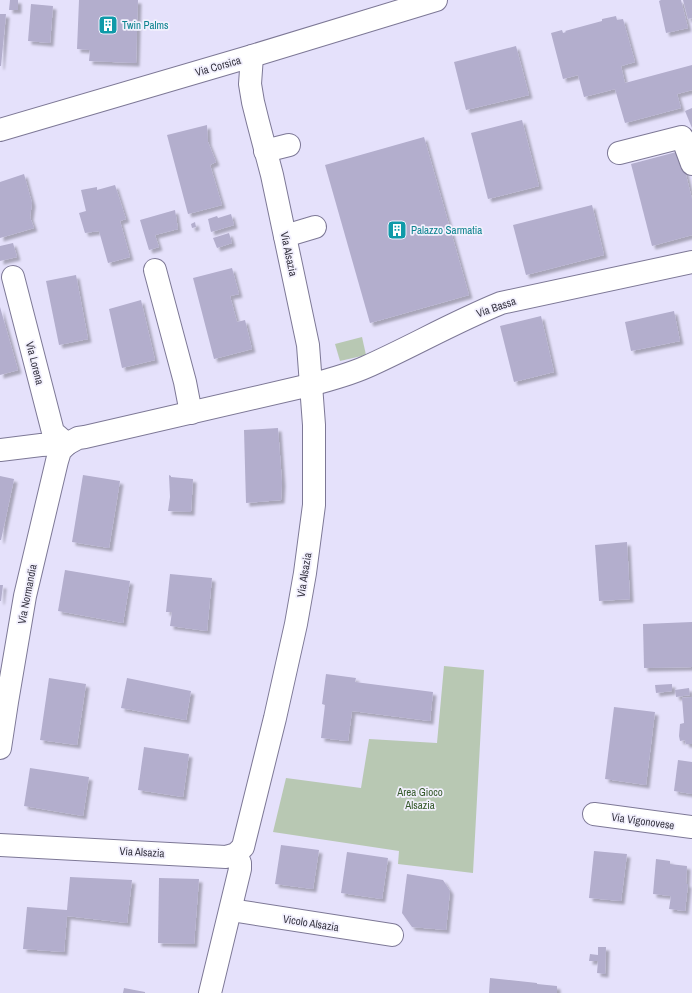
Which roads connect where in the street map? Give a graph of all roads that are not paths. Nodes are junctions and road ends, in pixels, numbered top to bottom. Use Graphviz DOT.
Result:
graph roads {
  1 [pos="436,0"];
  2 [pos="252,56"];
  3 [pos="0,130"];
  4 [pos="289,145"];
  5 [pos="265,151"];
  6 [pos="619,153"];
  7 [pos="692,164"];
  8 [pos="315,227"];
  9 [pos="285,236"];
  10 [pos="692,262"];
  11 [pos="155,270"];
  12 [pos="13,277"];
  13 [pos="310,386"];
  14 [pos="191,413"];
  15 [pos="67,444"];
  16 [pos="0,450"];
  17 [pos="0,748"];
  18 [pos="594,814"];
  19 [pos="692,827"];
  20 [pos="0,845"];
  21 [pos="236,854"];
  22 [pos="231,910"];
  23 [pos="392,936"];
  24 [pos="210,993"];
  1 -- 2 [label="street, Via Corsica"];
  2 -- 3 [label="street, Via Corsica"];
  2 -- 5 [label="street, Via Alsazia"];
  4 -- 5 [label="street"];
  5 -- 9 [label="street, Via Alsazia"];
  6 -- 7 [label="street"];
  8 -- 9 [label="street"];
  9 -- 13 [label="street, Via Alsazia"];
  10 -- 13 [label="street, Via Bassa"];
  11 -- 14 [label="street"];
  12 -- 15 [label="street, Via Lorena"];
  13 -- 14 [label="street"];
  13 -- 21 [label="street, Via Alsazia"];
  14 -- 15 [label="street"];
  15 -- 16 [label="street"];
  15 -- 17 [label="street, Via Normandia"];
  18 -- 19 [label="street, Via Vigonovese"];
  20 -- 21 [label="street, Via Alsazia"];
  21 -- 22 [label="street"];
  22 -- 23 [label="street, Vicolo Alsazia"];
  22 -- 24 [label="street"];
}
